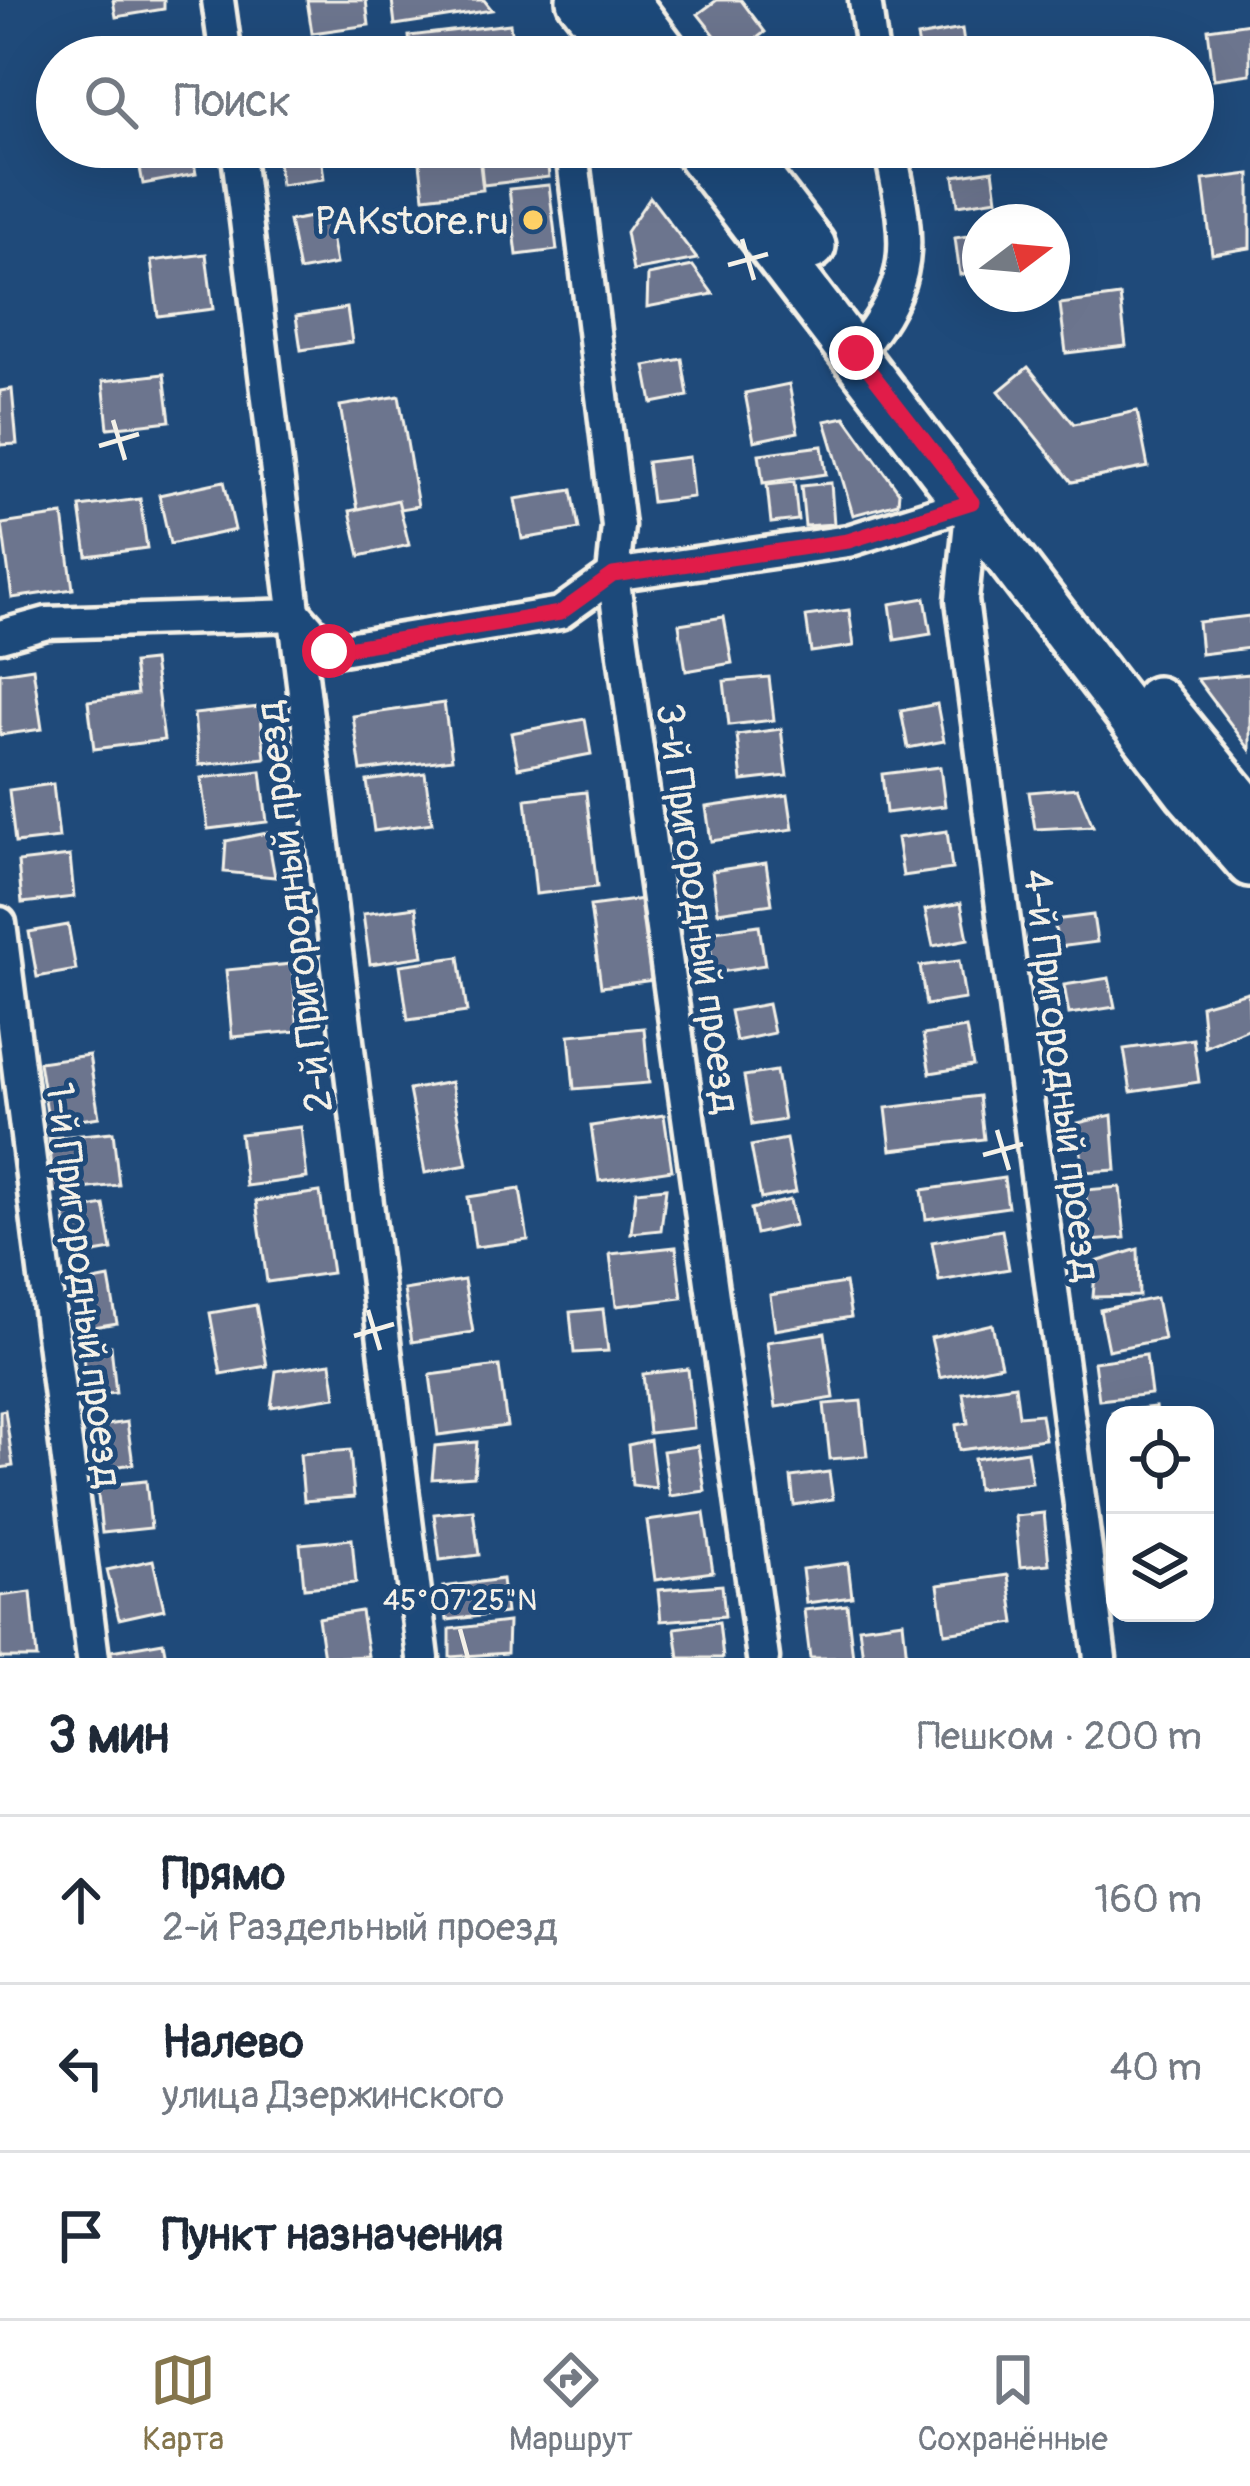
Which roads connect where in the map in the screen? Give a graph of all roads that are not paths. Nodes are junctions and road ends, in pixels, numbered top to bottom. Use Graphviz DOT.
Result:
graph roads {
  1 [pos="218,0"];
  2 [pos="580,0"];
  3 [pos="625,0"];
  4 [pos="865,0"];
  5 [pos="223,36"];
  6 [pos="608,36"];
  7 [pos="652,36"];
  8 [pos="870,36"];
  9 [pos="240,168"];
  10 [pos="574,168"];
  11 [pos="713,168"];
  12 [pos="750,168"];
  13 [pos="894,168"];
  14 [pos="866,342"];
  15 [pos="972,502"];
  16 [pos="613,575"];
  17 [pos="297,615"];
  18 [pos="0,636"];
  19 [pos="1250,814"];
  20 [pos="1250,863"];
  21 [pos="0,922"];
  22 [pos="93,1658"];
  23 [pos="423,1658"];
  24 [pos="763,1658"];
  25 [pos="1100,1658"];
  1 -- 5 [label="street"];
  2 -- 6 [label="main road"];
  3 -- 7 [label="main road"];
  4 -- 8 [label="street"];
  9 -- 17 [label="street, 2-й Пригородный проезд"];
  10 -- 16 [label="street, 3-й Пригородный проезд"];
  11 -- 14 [label="main road"];
  12 -- 14 [label="main road"];
  13 -- 14 [label="street"];
  14 -- 15 [label="main road"];
  14 -- 19 [label="main road"];
  15 -- 16 [label="street"];
  15 -- 20 [label="main road"];
  15 -- 25 [label="street, 4-й Пригородный проезд"];
  16 -- 17 [label="street"];
  16 -- 24 [label="street, 3-й Пригородный проезд"];
  17 -- 18 [label="street"];
  17 -- 23 [label="street, 2-й Пригородный проезд"];
  21 -- 22 [label="street, 1-й Пригородный проезд"];
}
